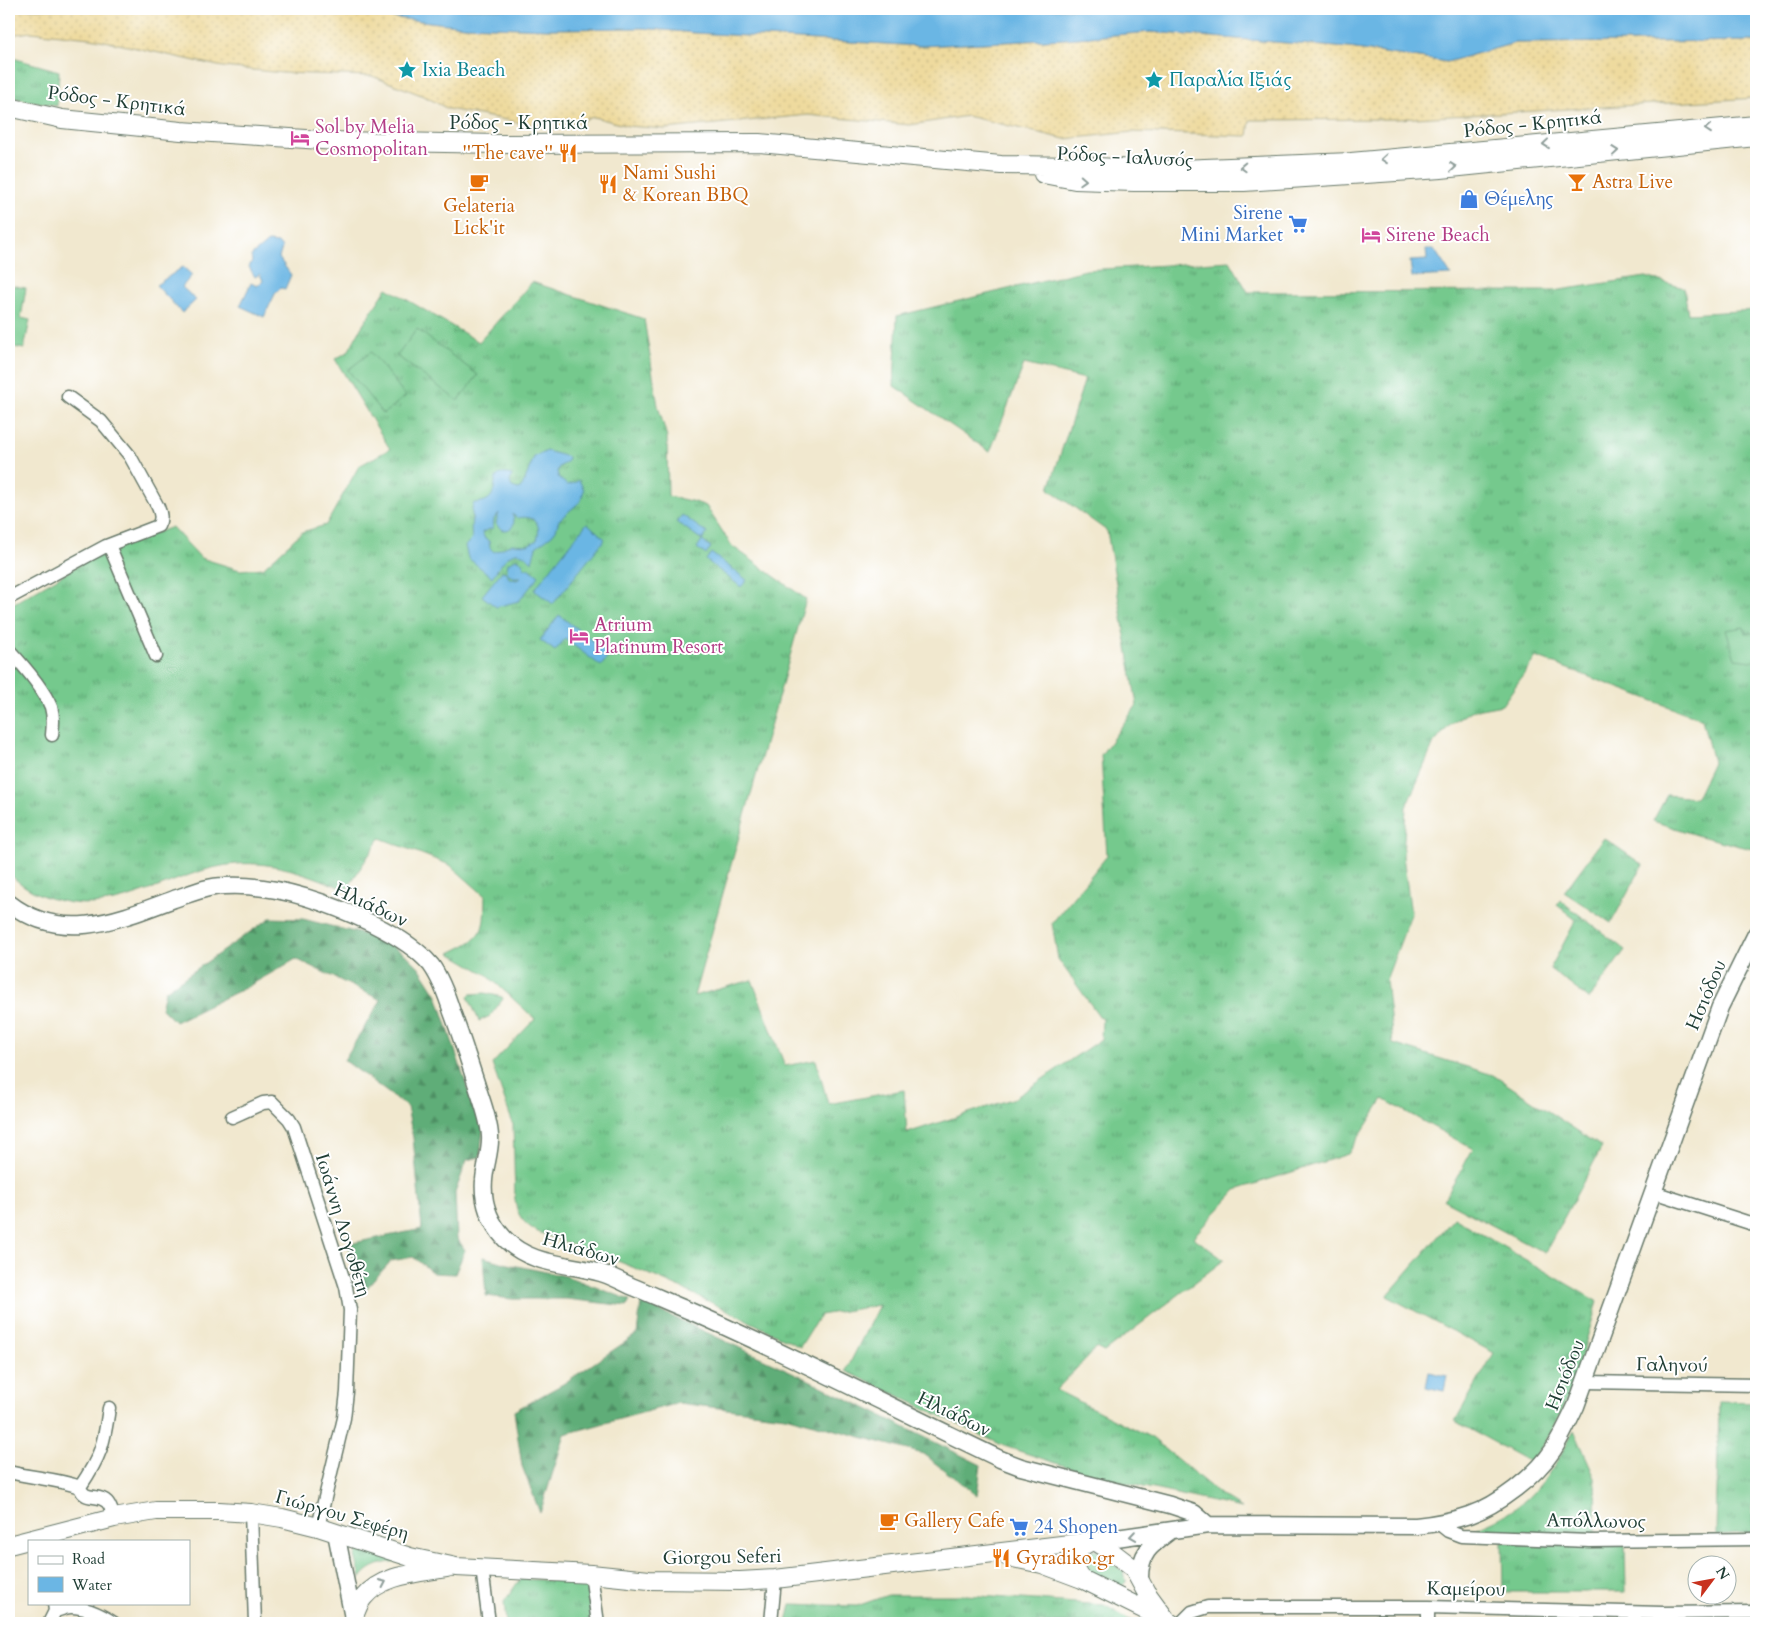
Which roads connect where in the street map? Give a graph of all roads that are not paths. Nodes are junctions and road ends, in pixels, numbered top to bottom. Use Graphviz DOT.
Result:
graph roads {
  1 [pos="9,107"];
  2 [pos="1756,125"];
  3 [pos="1756,137"];
  4 [pos="1314,164"];
  5 [pos="1001,165"];
  6 [pos="1352,176"];
  7 [pos="68,397"];
  8 [pos="109,545"];
  9 [pos="9,598"];
  10 [pos="9,650"];
  11 [pos="156,656"];
  12 [pos="52,735"];
  13 [pos="9,903"];
  14 [pos="1756,934"];
  15 [pos="232,1117"];
  16 [pos="1653,1192"];
  17 [pos="1756,1225"];
  18 [pos="1586,1382"];
  19 [pos="1756,1385"];
  20 [pos="109,1408"];
  21 [pos="9,1472"];
  22 [pos="80,1487"];
  23 [pos="1170,1505"];
  24 [pos="251,1513"];
  25 [pos="114,1518"];
  26 [pos="1438,1523"];
  27 [pos="1208,1525"];
  28 [pos="318,1527"];
  29 [pos="1179,1530"];
  30 [pos="336,1533"];
  31 [pos="47,1538"];
  32 [pos="1756,1538"];
  33 [pos="1095,1541"];
  34 [pos="28,1542"];
  35 [pos="9,1545"];
  36 [pos="987,1555"];
  37 [pos="456,1566"];
  38 [pos="482,1568"];
  39 [pos="591,1574"];
  40 [pos="775,1578"];
  41 [pos="1140,1578"];
  42 [pos="1082,1579"];
  43 [pos="1118,1598"];
  44 [pos="55,1607"];
  45 [pos="1428,1607"];
  46 [pos="1756,1612"];
  47 [pos="353,1621"];
  48 [pos="1173,1622"];
  49 [pos="49,1623"];
  50 [pos="114,1623"];
  51 [pos="255,1623"];
  52 [pos="489,1623"];
  53 [pos="598,1623"];
  54 [pos="771,1623"];
  55 [pos="1428,1623"];
  1 -- 5 [label="main road, Ρόδος - Κρητικά"];
  2 -- 4 [label="main road, Ρόδος - Κρητικά, one-way"];
  6 -- 3 [label="main road, Ρόδος - Κρητικά, one-way"];
  4 -- 5 [label="main road, Ρόδος - Ιαλυσός, one-way"];
  5 -- 6 [label="main road, Ρόδος - Ιαλυσός, one-way"];
  7 -- 8 [label="street"];
  8 -- 9 [label="street"];
  8 -- 11 [label="street"];
  10 -- 12 [label="street"];
  13 -- 23 [label="street, Ηλιάδων"];
  14 -- 16 [label="street, Ησιόδου"];
  15 -- 28 [label="street, Ιωάννη Λογοθέτη"];
  16 -- 17 [label="street"];
  16 -- 18 [label="street, Ησιόδου"];
  18 -- 19 [label="street, Γαληνού"];
  18 -- 26 [label="street, Ησιόδου"];
  20 -- 22 [label="street"];
  21 -- 22 [label="street"];
  22 -- 25 [label="street"];
  23 -- 27 [label="street, Ηλιάδων"];
  23 -- 29 [label="street"];
  24 -- 25 [label="main road, Γιώργου Σεφέρη"];
  24 -- 28 [label="main road, Γιώργου Σεφέρη"];
  24 -- 51 [label="street"];
  25 -- 31 [label="main road, Γιώργου Σεφέρη"];
  26 -- 27 [label="street, Ησιόδου"];
  26 -- 32 [label="street, Απόλλωνος"];
  27 -- 29 [label="street, Ησιόδου"];
  28 -- 30 [label="main road, Γιώργου Σεφέρη"];
  29 -- 33 [label="street, one-way"];
  29 -- 41 [label="street"];
  30 -- 37 [label="main road, Γιώργου Σεφέρη"];
  30 -- 47 [label="street"];
  33 -- 36 [label="main road"];
  33 -- 41 [label="main road"];
  33 -- 42 [label="main road"];
  34 -- 35 [label="main road, Γιώργου Σεφέρη"];
  36 -- 40 [label="main road, Giorgou Seferi"];
  36 -- 42 [label="main road"];
  37 -- 38 [label="main road, Giorgou Seferi"];
  47 -- 37 [label="main road, one-way"];
  38 -- 39 [label="main road, Giorgou Seferi"];
  38 -- 52 [label="street"];
  39 -- 40 [label="main road, Giorgou Seferi"];
  39 -- 53 [label="street"];
  40 -- 54 [label="street"];
  41 -- 43 [label="main road"];
  41 -- 48 [label="main road"];
  42 -- 43 [label="main road"];
  43 -- 48 [label="main road"];
  44 -- 49 [label="street"];
  44 -- 50 [label="street"];
  45 -- 46 [label="street, Καμείρου"];
  45 -- 48 [label="street, Καμείρου"];
  45 -- 55 [label="street"];
}
